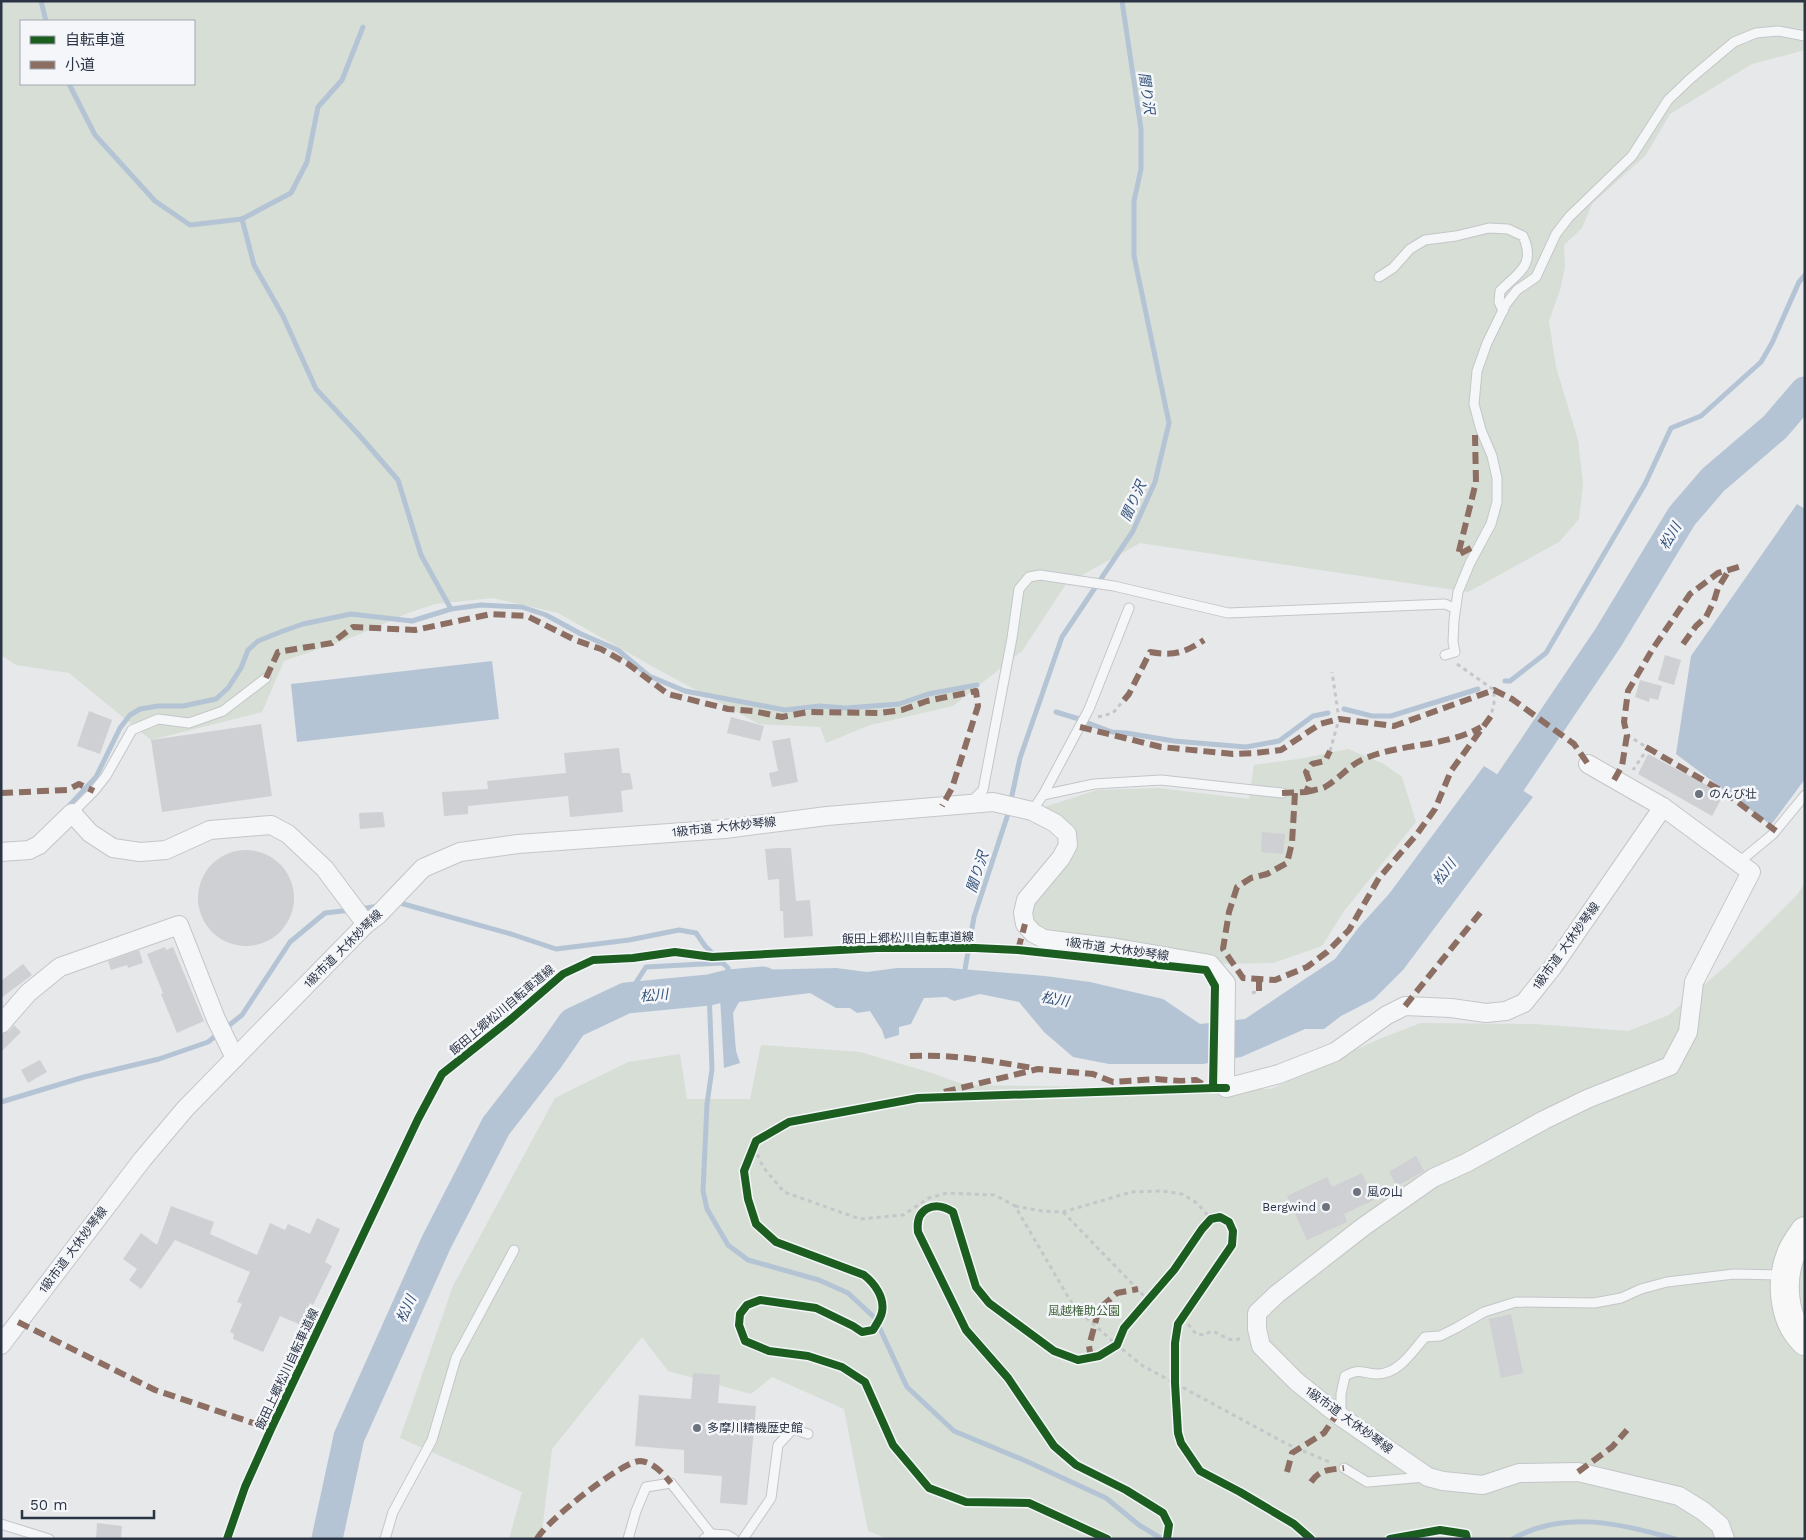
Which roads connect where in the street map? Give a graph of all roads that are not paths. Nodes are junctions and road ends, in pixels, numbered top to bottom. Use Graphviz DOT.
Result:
graph roads {
  1 [pos="1805,36"];
  2 [pos="1379,277"];
  3 [pos="1502,311"];
  4 [pos="1129,608"];
  5 [pos="1454,608"];
  6 [pos="1445,655"];
  7 [pos="266,678"];
  8 [pos="1588,764"];
  9 [pos="1282,793"];
  10 [pos="1043,795"];
  11 [pos="1805,795"];
  12 [pos="969,804"];
  13 [pos="1663,807"];
  14 [pos="1025,809"];
  15 [pos="72,812"];
  16 [pos="1,852"];
  17 [pos="1738,863"];
  18 [pos="369,918"];
  19 [pos="1,1024"];
  20 [pos="235,1058"];
  21 [pos="1805,1231"];
  22 [pos="514,1250"];
  23 [pos="1784,1275"];
  24 [pos="1805,1341"];
  25 [pos="1,1345"];
  26 [pos="1341,1416"];
  27 [pos="808,1434"];
  28 [pos="1344,1468"];
  29 [pos="1428,1477"];
  30 [pos="1,1524"];
  31 [pos="707,1536"];
  32 [pos="49,1539"];
  33 [pos="385,1539"];
  34 [pos="628,1539"];
  35 [pos="734,1539"];
  36 [pos="743,1539"];
  37 [pos="1725,1539"];
  1 -- 3 [label="lane"];
  2 -- 3 [label="lane"];
  3 -- 5 [label="lane"];
  4 -- 10 [label="lane"];
  5 -- 6 [label="lane"];
  5 -- 12 [label="lane"];
  7 -- 15 [label="lane"];
  8 -- 13 [label="street"];
  9 -- 10 [label="lane"];
  10 -- 14 [label="lane"];
  11 -- 17 [label="lane"];
  12 -- 14 [label="street, 1級市道 大休妙琴線"];
  12 -- 18 [label="street, 1級市道 大休妙琴線"];
  13 -- 14 [label="street, 1級市道 大休妙琴線"];
  13 -- 17 [label="street"];
  15 -- 16 [label="street"];
  15 -- 18 [label="street"];
  17 -- 26 [label="street, 1級市道 大休妙琴線"];
  18 -- 20 [label="street, 1級市道 大休妙琴線"];
  19 -- 20 [label="street"];
  20 -- 25 [label="street, 1級市道 大休妙琴線"];
  21 -- 23 [label="main road"];
  22 -- 33 [label="lane"];
  23 -- 24 [label="main road"];
  23 -- 26 [label="lane"];
  26 -- 29 [label="street, 1級市道 大休妙琴線"];
  27 -- 36 [label="lane"];
  28 -- 29 [label="lane"];
  29 -- 37 [label="street, 1級市道 大休妙琴線"];
  30 -- 32 [label="lane"];
  31 -- 34 [label="lane"];
  31 -- 35 [label="lane"];
}
